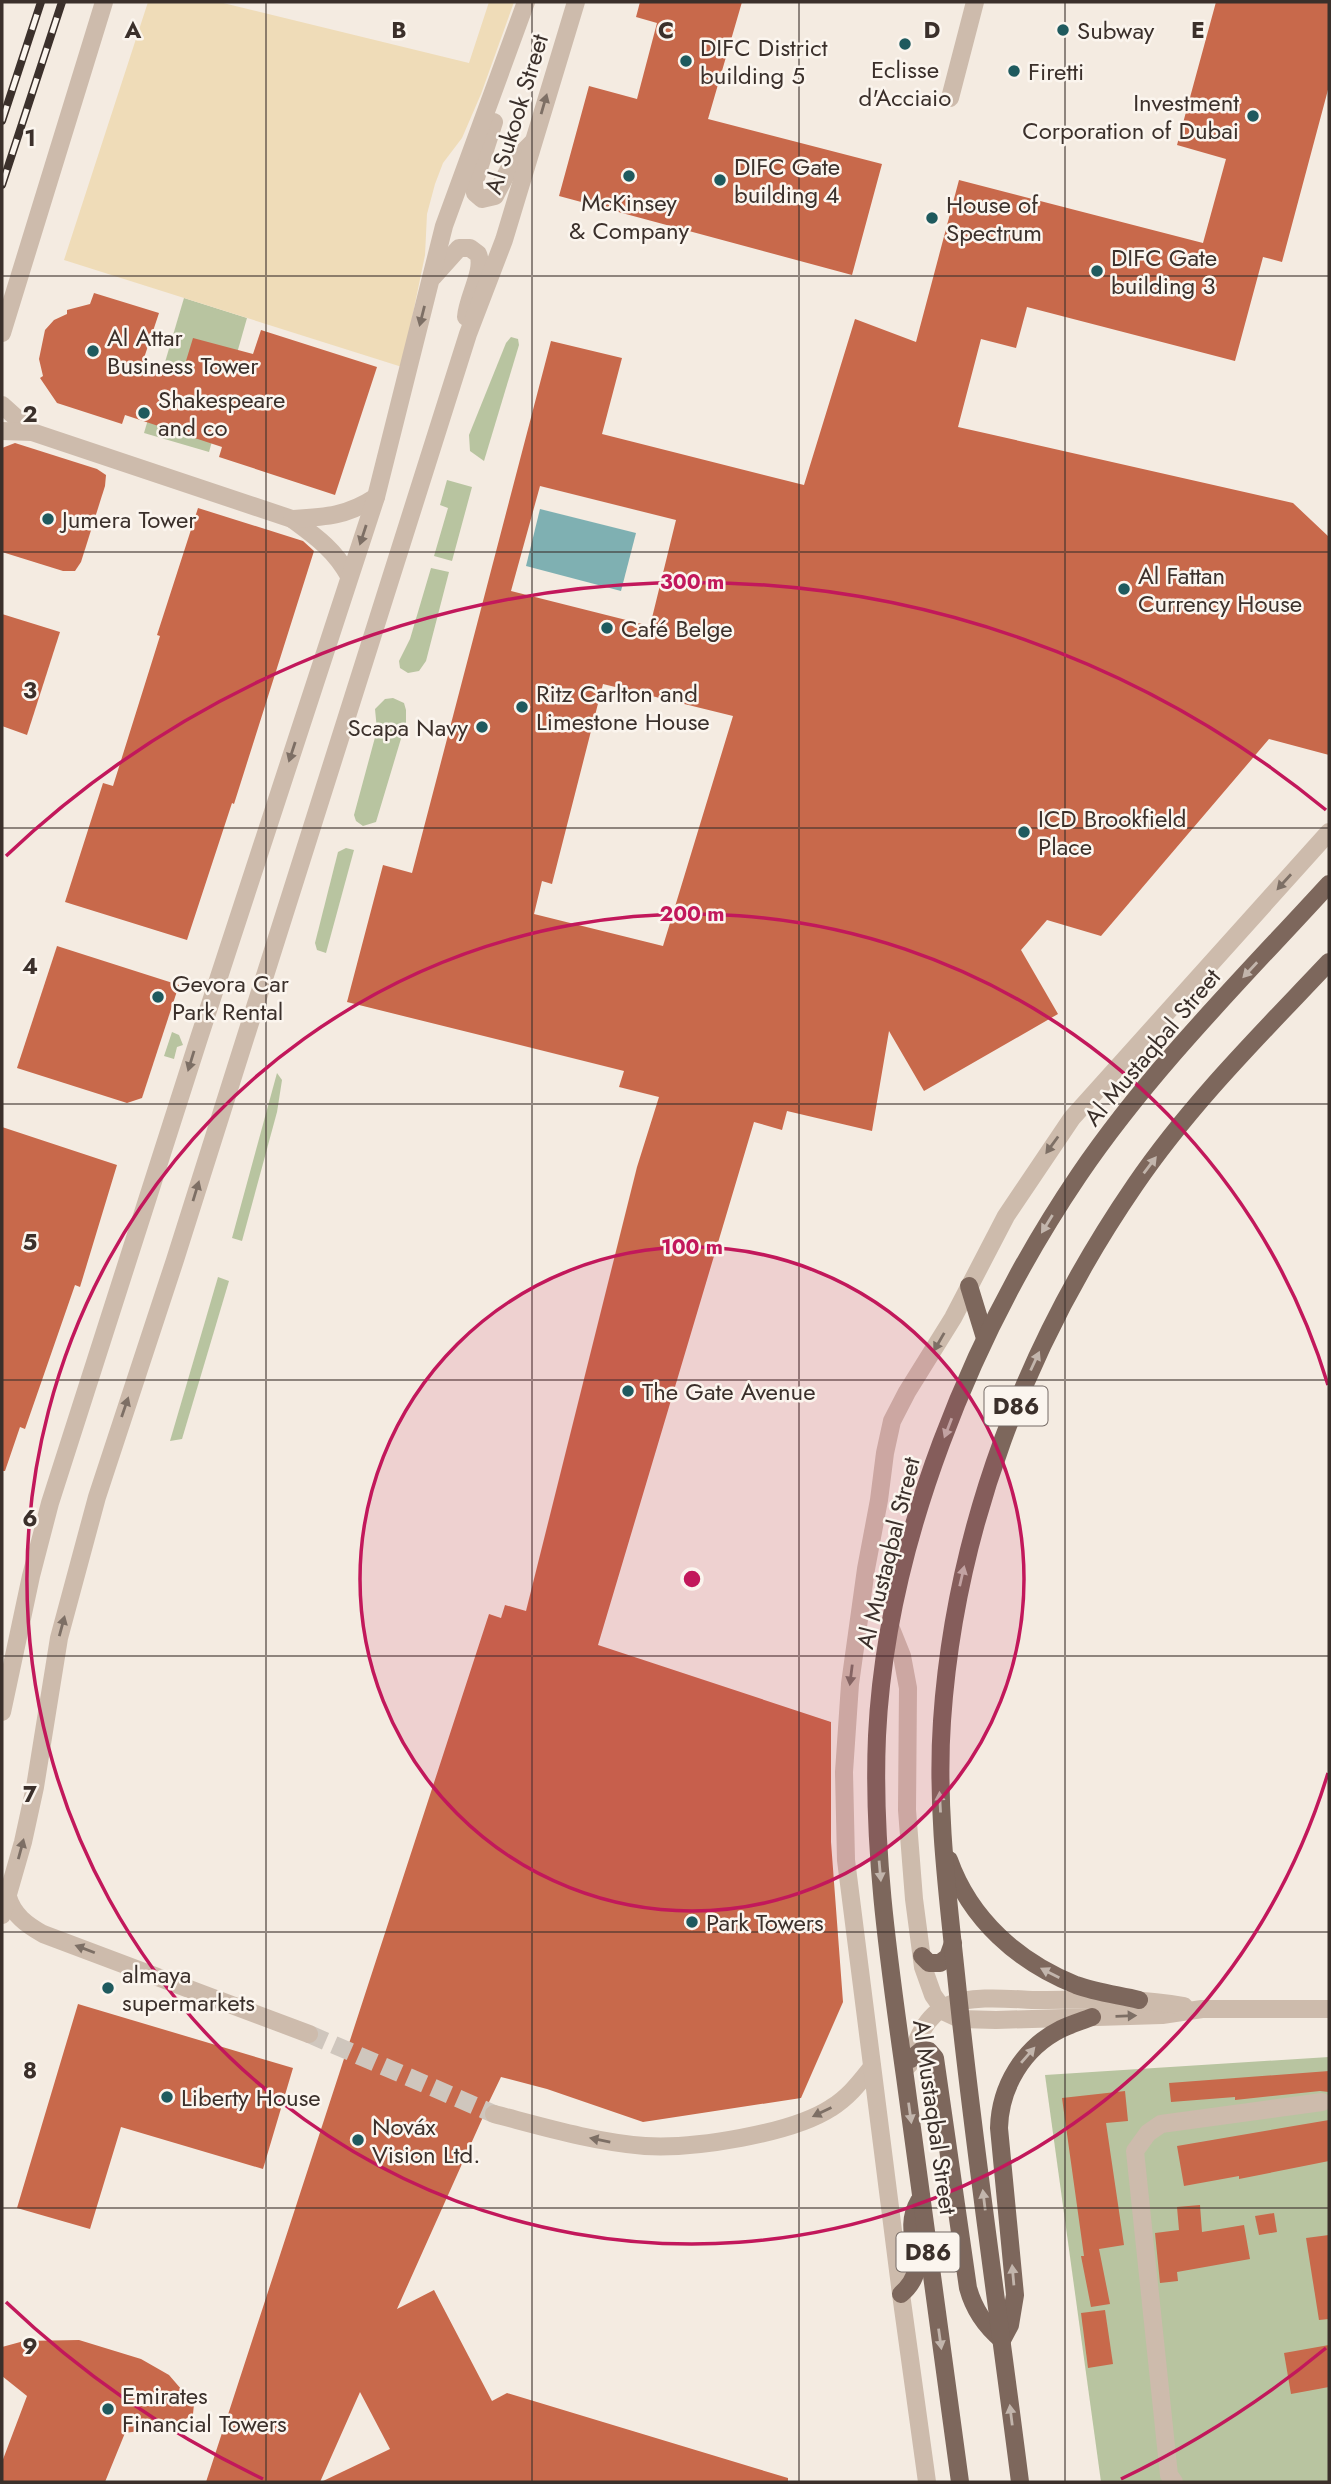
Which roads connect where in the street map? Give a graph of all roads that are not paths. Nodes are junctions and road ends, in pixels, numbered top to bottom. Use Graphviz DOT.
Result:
graph roads {
  1 [pos="104,2"];
  2 [pos="526,2"];
  3 [pos="576,2"];
  4 [pos="975,2"];
  5 [pos="514,35"];
  6 [pos="950,98"];
  7 [pos="533,142"];
  8 [pos="431,278"];
  9 [pos="2,333"];
  10 [pos="468,334"];
  11 [pos="2,405"];
  12 [pos="2,431"];
  13 [pos="32,432"];
  14 [pos="376,497"];
  15 [pos="292,519"];
  16 [pos="349,576"];
  17 [pos="1329,832"];
  18 [pos="1329,884"];
  19 [pos="1329,962"];
  20 [pos="969,1286"];
  21 [pos="985,1338"];
  22 [pos="890,1626"];
  23 [pos="3,1703"];
  24 [pos="942,1840"];
  25 [pos="8,1897"];
  26 [pos="2,1915"];
  27 [pos="953,1943"];
  28 [pos="922,1955"];
  29 [pos="1139,2000"];
  30 [pos="942,2009"];
  31 [pos="1202,2009"];
  32 [pos="1329,2009"];
  33 [pos="960,2010"];
  34 [pos="1093,2017"];
  35 [pos="309,2034"];
  36 [pos="911,2059"];
  37 [pos="872,2067"];
  38 [pos="905,2080"];
  39 [pos="1322,2102"];
  40 [pos="494,2115"];
  41 [pos="921,2198"];
  42 [pos="901,2294"];
  43 [pos="1002,2340"];
  44 [pos="927,2482"];
  45 [pos="960,2482"];
  46 [pos="1020,2482"];
  47 [pos="1174,2482"];
  1 -- 9 [label="street"];
  2 -- 5 [label="street, Al Sukook Street"];
  7 -- 3 [label="street, Al Sukook Street, one-way"];
  4 -- 6 [label="street"];
  5 -- 7 [label="street"];
  5 -- 8 [label="street, Al Sukook Street"];
  7 -- 10 [label="street, Al Sukook Street"];
  8 -- 10 [label="street"];
  8 -- 14 [label="street, Al Sukook Street, one-way"];
  25 -- 10 [label="street, one-way"];
  11 -- 13 [label="street"];
  12 -- 13 [label="street"];
  13 -- 15 [label="street"];
  14 -- 15 [label="street"];
  14 -- 16 [label="street, Al Sukook Street, one-way"];
  15 -- 16 [label="street"];
  16 -- 23 [label="street, Al Sukook Street, one-way"];
  17 -- 20 [label="street, one-way"];
  18 -- 21 [label="main road, Al Mustaqbal Street / D86, one-way"];
  24 -- 19 [label="main road, Al Mustaqbal Street / D86, one-way"];
  20 -- 21 [label="main road"];
  20 -- 37 [label="street, one-way"];
  21 -- 22 [label="main road, Al Mustaqbal Street / D86, one-way"];
  22 -- 28 [label="street"];
  22 -- 38 [label="main road, Al Mustaqbal Street / D86, one-way"];
  24 -- 27 [label="main road, Al Mustaqbal Street / D86"];
  29 -- 24 [label="main road, one-way"];
  25 -- 26 [label="street"];
  35 -- 25 [label="street, one-way"];
  27 -- 28 [label="main road"];
  27 -- 33 [label="main road, Al Mustaqbal Street / D86"];
  28 -- 30 [label="street"];
  29 -- 31 [label="street"];
  29 -- 33 [label="street"];
  30 -- 33 [label="street"];
  30 -- 36 [label="street"];
  31 -- 32 [label="street"];
  34 -- 31 [label="street, one-way"];
  33 -- 34 [label="street"];
  43 -- 33 [label="main road, Al Mustaqbal Street / D86, one-way"];
  43 -- 34 [label="main road, one-way"];
  36 -- 38 [label="street"];
  36 -- 43 [label="main road"];
  37 -- 40 [label="street, one-way"];
  37 -- 42 [label="street"];
  38 -- 41 [label="main road, Al Mustaqbal Street / D86, one-way"];
  39 -- 47 [label="street"];
  41 -- 42 [label="main road"];
  41 -- 45 [label="main road, Al Mustaqbal Street / D86, one-way"];
  42 -- 44 [label="street"];
  46 -- 43 [label="main road, Al Mustaqbal Street / D86, one-way"];
}
